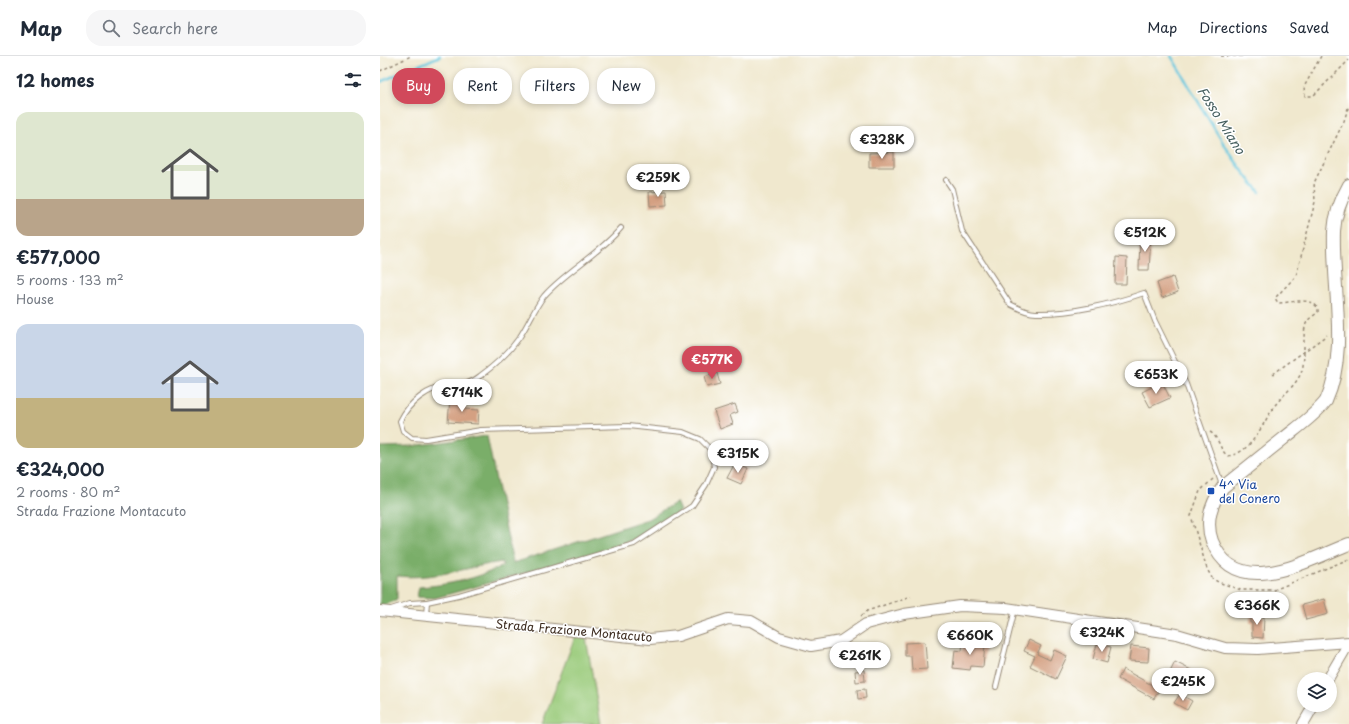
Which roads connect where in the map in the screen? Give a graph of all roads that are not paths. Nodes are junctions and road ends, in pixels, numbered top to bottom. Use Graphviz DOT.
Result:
graph roads {
  1 [pos="946,180"];
  2 [pos="1349,185"];
  3 [pos="621,228"];
  4 [pos="1221,482"];
  5 [pos="1349,544"];
  6 [pos="427,602"];
  7 [pos="1016,609"];
  8 [pos="383,611"];
  9 [pos="426,616"];
  10 [pos="1349,643"];
  11 [pos="1332,672"];
  12 [pos="996,687"];
  13 [pos="1310,712"];
  14 [pos="1303,724"];
  1 -- 4 [label="lane"];
  2 -- 4 [label="main road"];
  3 -- 6 [label="lane"];
  4 -- 5 [label="main road"];
  6 -- 8 [label="lane"];
  6 -- 9 [label="lane"];
  7 -- 9 [label="street, Strada Frazione Montacuto"];
  7 -- 10 [label="street, Strada Frazione Montacuto"];
  7 -- 12 [label="lane"];
  8 -- 9 [label="street, Strada Frazione Montacuto"];
  10 -- 11 [label="street, Strada Frazione Montacuto"];
  13 -- 14 [label="street"];
}
